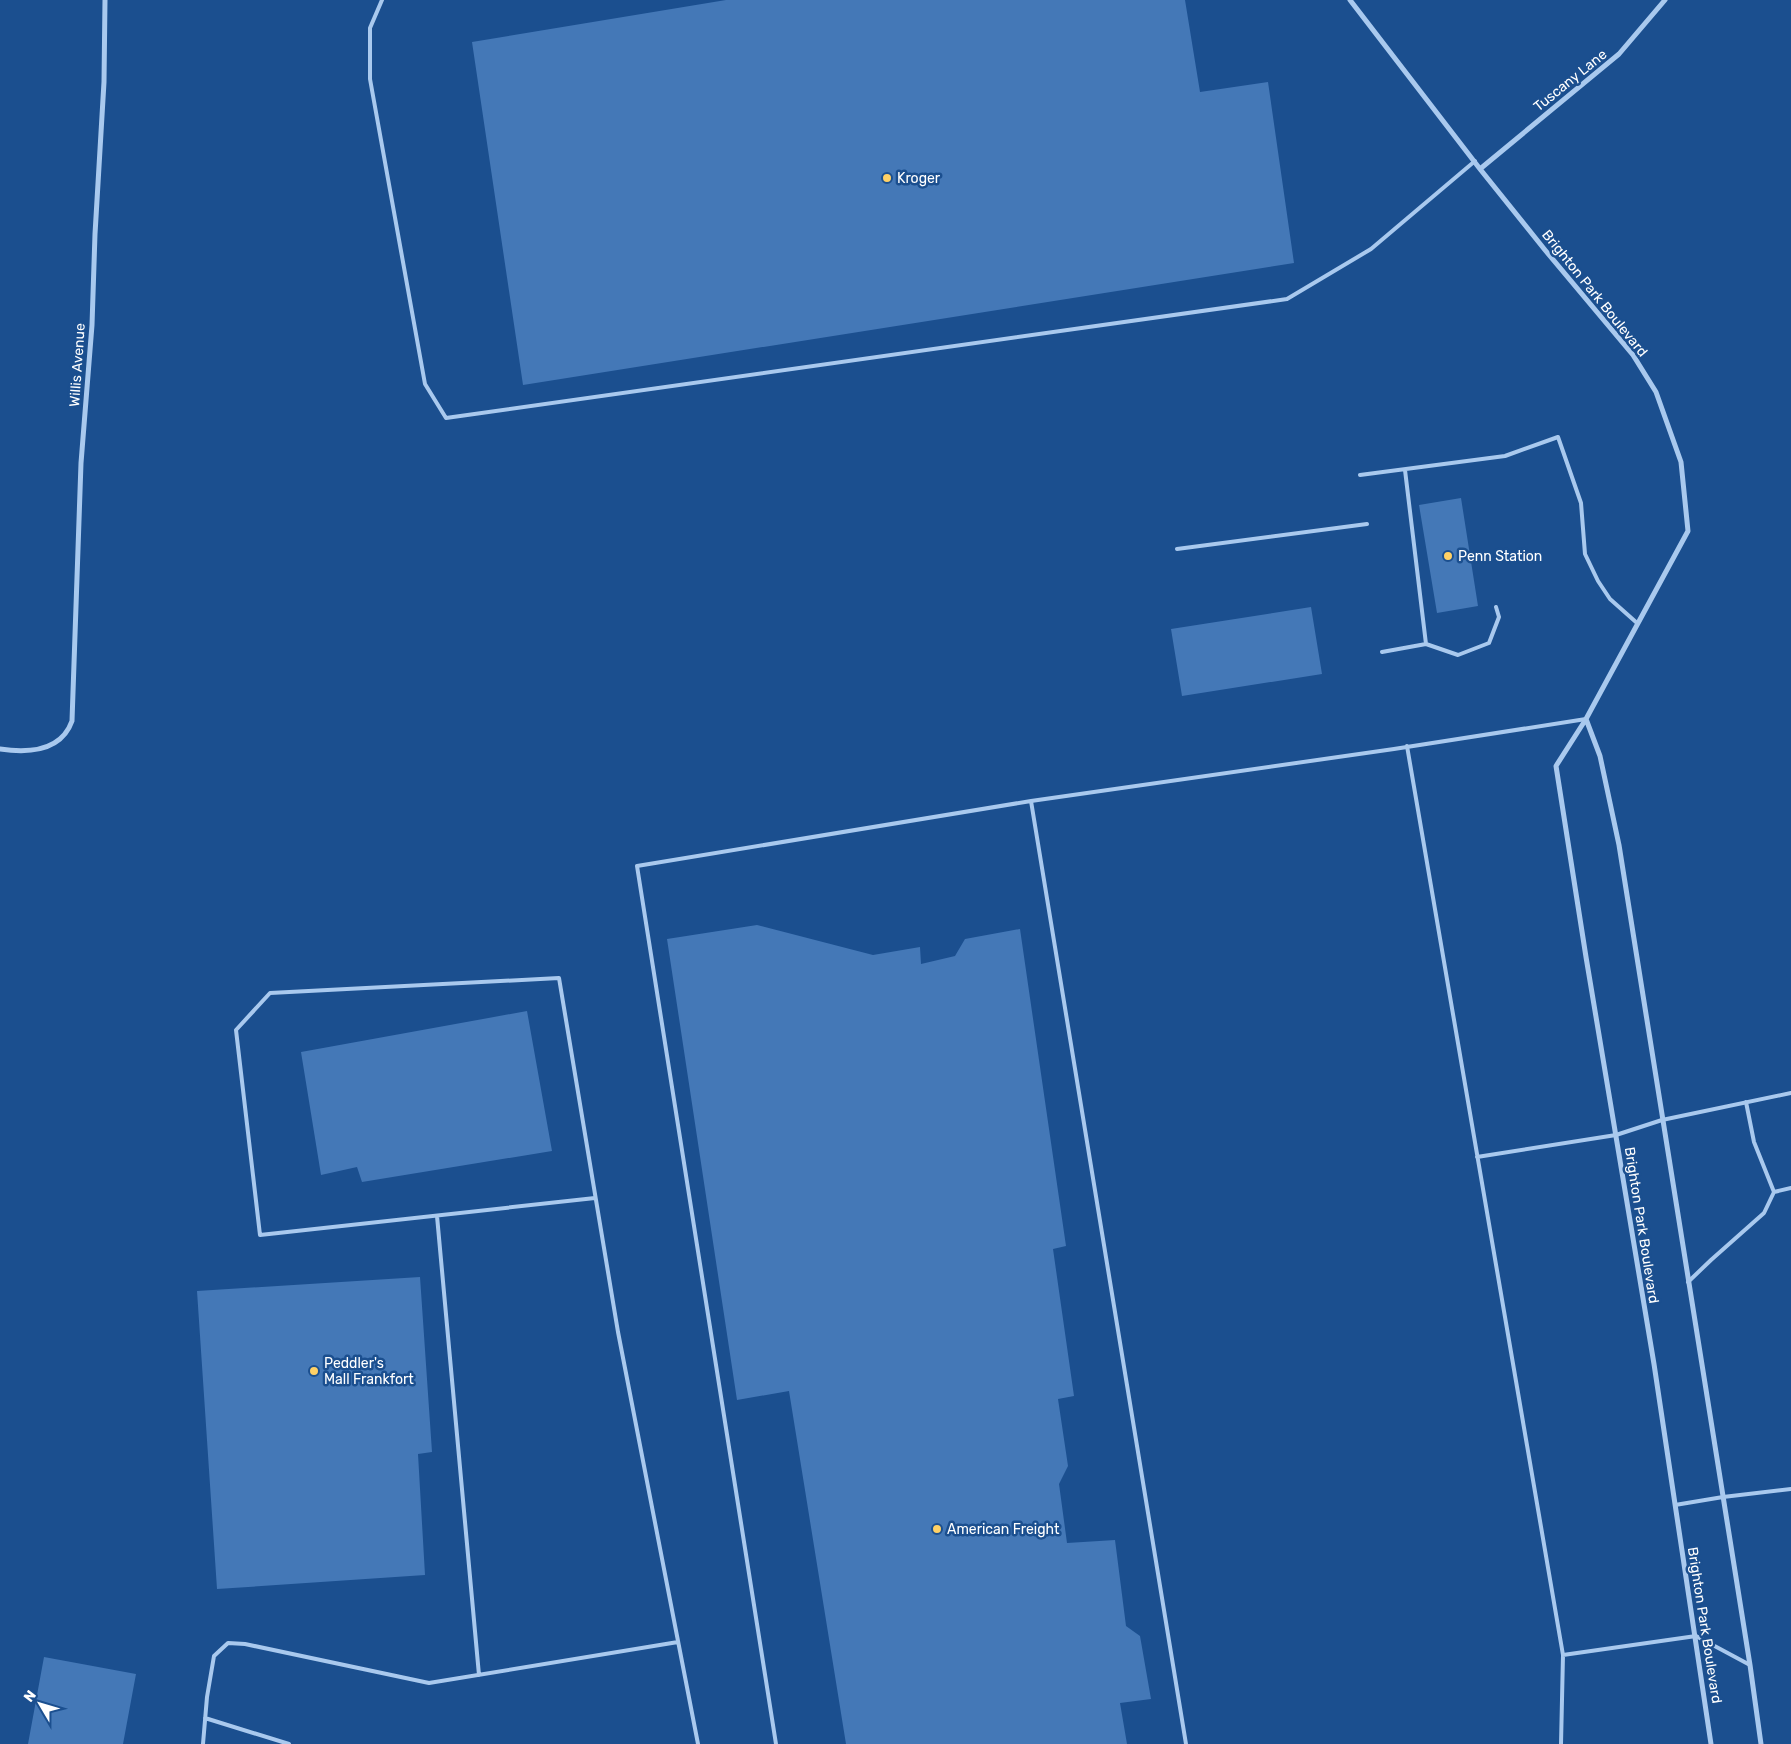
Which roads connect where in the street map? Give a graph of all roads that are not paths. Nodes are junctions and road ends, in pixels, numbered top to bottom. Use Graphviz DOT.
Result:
graph roads {
  1 [pos="105,0"];
  2 [pos="382,0"];
  3 [pos="1350,0"];
  4 [pos="1665,0"];
  5 [pos="1475,161"];
  6 [pos="1480,169"];
  7 [pos="1404,470"];
  8 [pos="1360,475"];
  9 [pos="1367,524"];
  10 [pos="1177,549"];
  11 [pos="1496,607"];
  12 [pos="1637,623"];
  13 [pos="1426,644"];
  14 [pos="1382,652"];
  15 [pos="1586,719"];
  16 [pos="1407,746"];
  17 [pos="0,749"];
  18 [pos="1031,801"];
  19 [pos="1791,1093"];
  20 [pos="1746,1102"];
  21 [pos="1662,1120"];
  22 [pos="1616,1135"];
  23 [pos="1478,1157"];
  24 [pos="1791,1188"];
  25 [pos="1774,1192"];
  26 [pos="596,1198"];
  27 [pos="437,1216"];
  28 [pos="1688,1282"];
  29 [pos="1791,1489"];
  30 [pos="1723,1497"];
  31 [pos="1676,1505"];
  32 [pos="1696,1636"];
  33 [pos="678,1642"];
  34 [pos="1563,1655"];
  35 [pos="1750,1665"];
  36 [pos="479,1675"];
  37 [pos="205,1718"];
  38 [pos="203,1744"];
  39 [pos="289,1744"];
  40 [pos="698,1744"];
  41 [pos="776,1744"];
  42 [pos="1186,1744"];
  43 [pos="1561,1744"];
  44 [pos="1711,1744"];
  45 [pos="1761,1744"];
  1 -- 17 [label="street, Willis Avenue"];
  2 -- 5 [label="lane"];
  3 -- 5 [label="street, Brighton Park Boulevard"];
  4 -- 6 [label="street, Tuscany Lane"];
  5 -- 6 [label="street, Brighton Park Boulevard"];
  6 -- 12 [label="street, Brighton Park Boulevard"];
  7 -- 8 [label="lane"];
  7 -- 12 [label="lane"];
  7 -- 13 [label="lane"];
  9 -- 10 [label="lane"];
  11 -- 13 [label="lane"];
  12 -- 15 [label="street, Brighton Park Boulevard"];
  13 -- 14 [label="lane"];
  15 -- 16 [label="lane"];
  15 -- 21 [label="street"];
  15 -- 22 [label="street, Brighton Park Boulevard"];
  16 -- 18 [label="lane"];
  16 -- 23 [label="lane"];
  18 -- 41 [label="lane"];
  18 -- 42 [label="lane"];
  19 -- 20 [label="lane"];
  20 -- 21 [label="lane"];
  20 -- 25 [label="lane"];
  21 -- 22 [label="lane"];
  21 -- 28 [label="street"];
  22 -- 23 [label="lane"];
  22 -- 31 [label="street, Brighton Park Boulevard"];
  23 -- 34 [label="lane"];
  24 -- 25 [label="lane"];
  25 -- 28 [label="lane"];
  26 -- 27 [label="lane"];
  26 -- 27 [label="lane"];
  26 -- 33 [label="lane"];
  27 -- 36 [label="lane"];
  28 -- 30 [label="street"];
  29 -- 30 [label="lane"];
  30 -- 31 [label="lane"];
  30 -- 35 [label="street"];
  31 -- 32 [label="street, Brighton Park Boulevard"];
  32 -- 34 [label="lane"];
  32 -- 35 [label="lane"];
  32 -- 44 [label="street, Brighton Park Boulevard"];
  33 -- 36 [label="lane"];
  33 -- 40 [label="lane"];
  34 -- 43 [label="lane"];
  35 -- 45 [label="street"];
  36 -- 37 [label="lane"];
  37 -- 38 [label="lane"];
  37 -- 39 [label="lane"];
}
